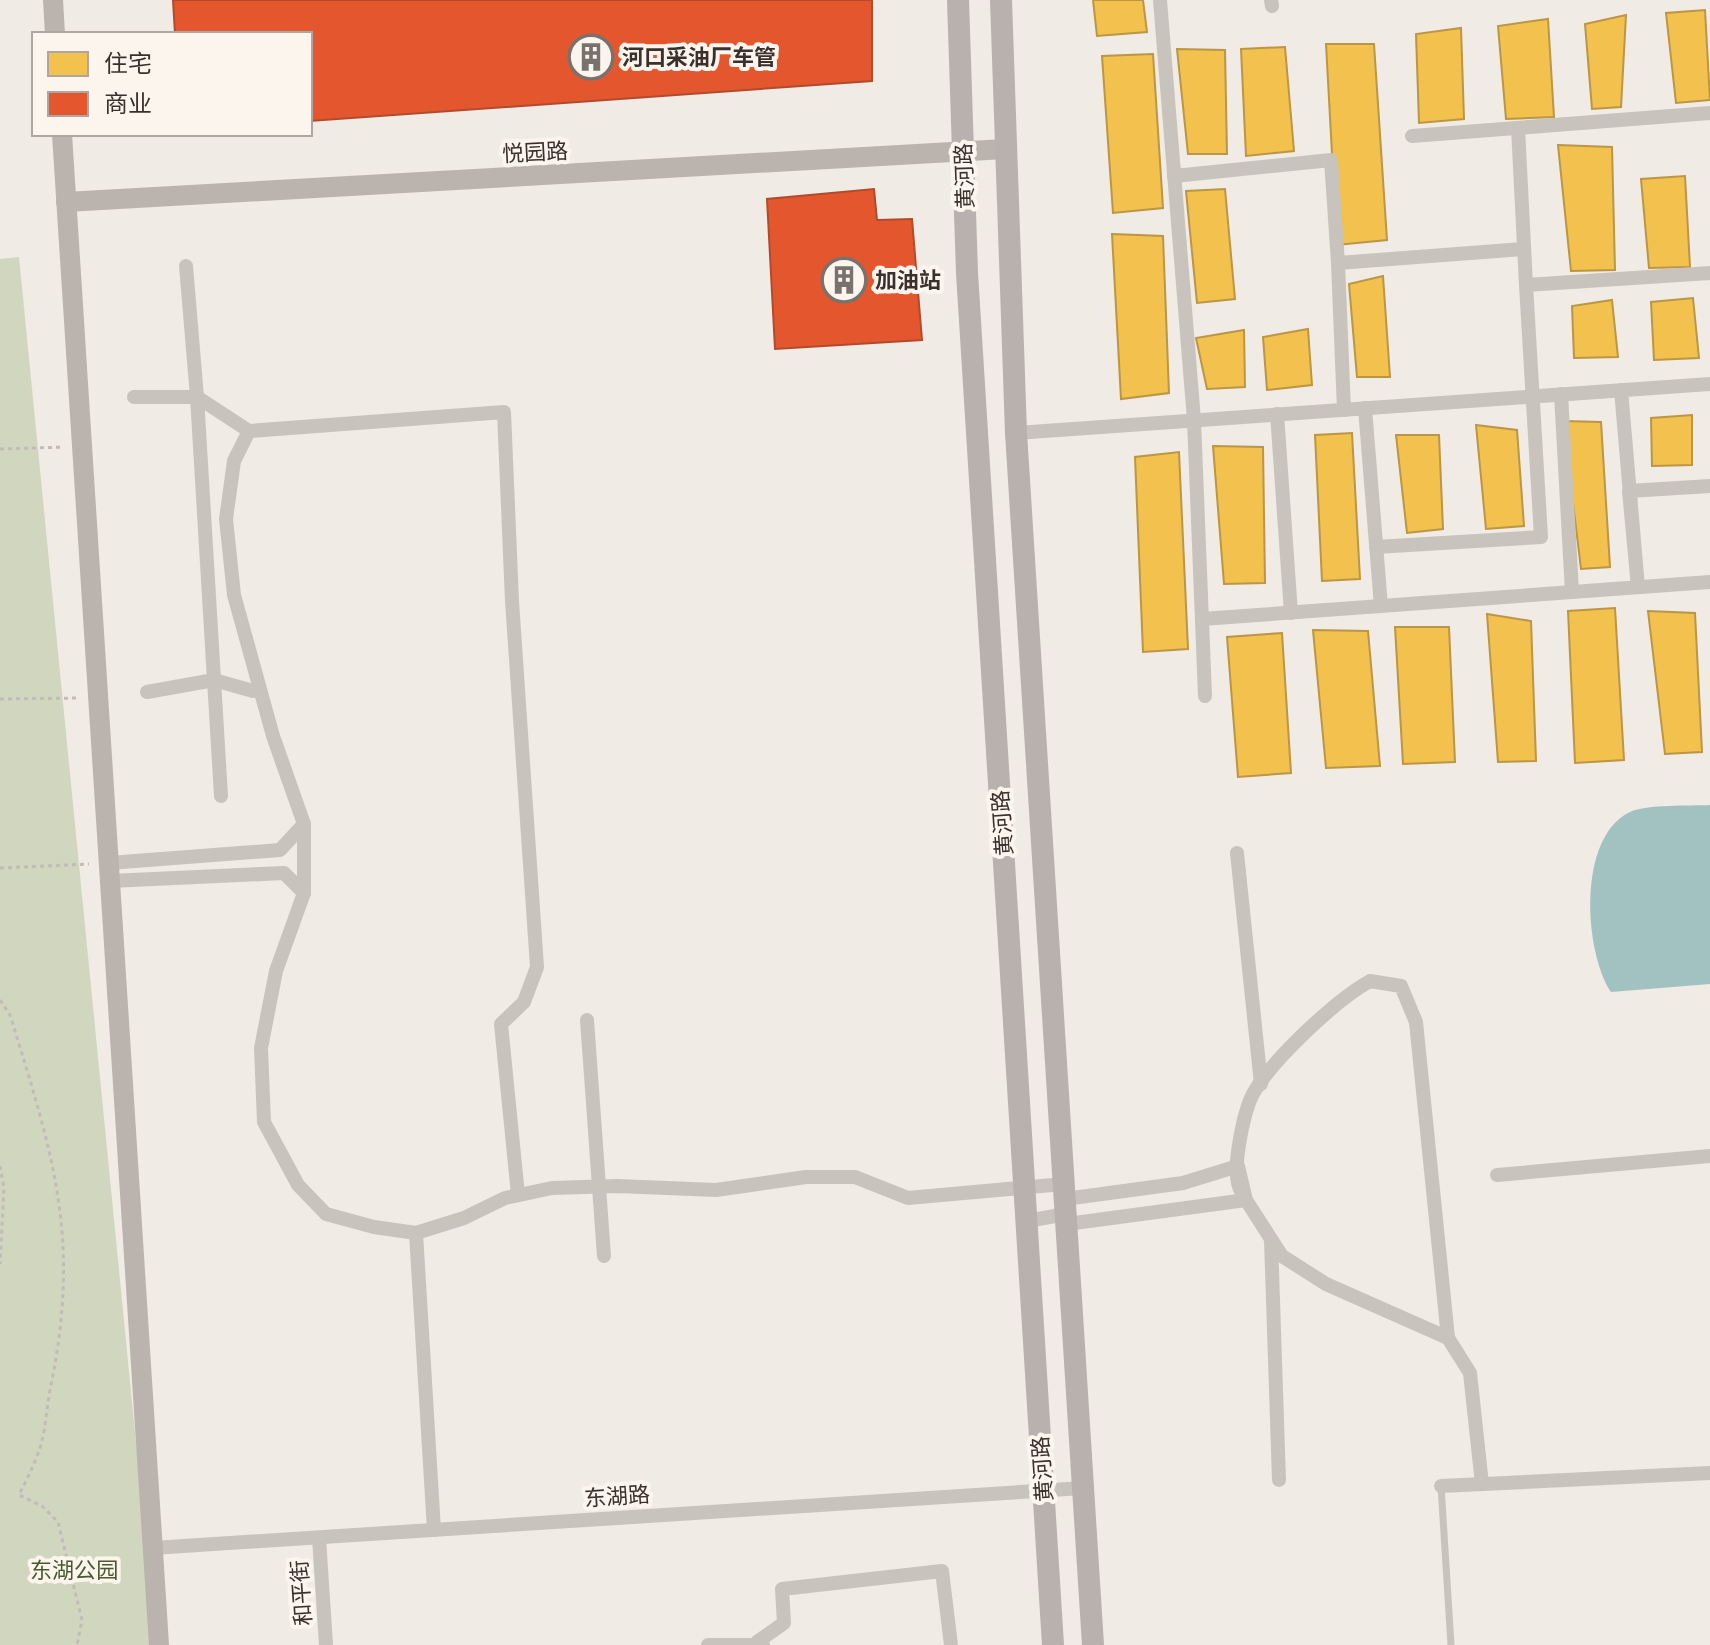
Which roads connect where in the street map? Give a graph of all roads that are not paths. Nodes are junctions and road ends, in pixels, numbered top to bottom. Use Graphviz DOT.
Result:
graph roads {
  1 [pos="53,0"];
  2 [pos="958,0"];
  3 [pos="1001,0"];
  4 [pos="1160,0"];
  5 [pos="55,32"];
  6 [pos="1710,113"];
  7 [pos="1518,128"];
  8 [pos="62,136"];
  9 [pos="1412,136"];
  10 [pos="1005,149"];
  11 [pos="963,153"];
  12 [pos="1174,176"];
  13 [pos="66,202"];
  14 [pos="1523,249"];
  15 [pos="1338,263"];
  16 [pos="186,266"];
  17 [pos="1710,273"];
  18 [pos="1526,285"];
  19 [pos="1710,384"];
  20 [pos="1621,390"];
  21 [pos="1561,394"];
  22 [pos="1534,396"];
  23 [pos="134,397"];
  24 [pos="197,397"];
  25 [pos="1365,408"];
  26 [pos="1344,410"];
  27 [pos="1277,414"];
  28 [pos="1194,420"];
  29 [pos="249,431"];
  30 [pos="1016,433"];
  31 [pos="1710,486"];
  32 [pos="1629,491"];
  33 [pos="1569,536"];
  34 [pos="1541,537"];
  35 [pos="1376,547"];
  36 [pos="1710,582"];
  37 [pos="1638,587"];
  38 [pos="1572,592"];
  39 [pos="1381,606"];
  40 [pos="1291,613"];
  41 [pos="1202,619"];
  42 [pos="214,680"];
  43 [pos="253,691"];
  44 [pos="147,692"];
  45 [pos="1205,696"];
  46 [pos="221,796"];
  47 [pos="304,824"];
  48 [pos="1237,853"];
  49 [pos="110,872"];
  50 [pos="304,893"];
  51 [pos="587,1020"];
  52 [pos="1261,1084"];
  53 [pos="1710,1156"];
  54 [pos="1238,1166"];
  55 [pos="1497,1175"];
  56 [pos="600,1186"];
  57 [pos="1025,1187"];
  58 [pos="518,1195"];
  59 [pos="1246,1200"];
  60 [pos="1065,1205"];
  61 [pos="1027,1221"];
  62 [pos="416,1233"];
  63 [pos="1271,1238"];
  64 [pos="604,1256"];
  65 [pos="1448,1338"];
  66 [pos="1710,1473"];
  67 [pos="1279,1480"];
  68 [pos="1482,1484"];
  69 [pos="1441,1486"];
  70 [pos="1083,1488"];
  71 [pos="1044,1491"];
  72 [pos="434,1530"];
  73 [pos="319,1538"];
  74 [pos="153,1548"];
  75 [pos="760,1644"];
  76 [pos="159,1645"];
  77 [pos="326,1645"];
  78 [pos="708,1645"];
  79 [pos="951,1645"];
  80 [pos="1053,1645"];
  81 [pos="1093,1645"];
  82 [pos="1451,1645"];
  1 -- 5 [label="street"];
  2 -- 11 [label="main road, 黄河路"];
  3 -- 10 [label="main road, 黄河路"];
  4 -- 12 [label="street"];
  6 -- 7 [label="street"];
  7 -- 9 [label="street"];
  7 -- 14 [label="street"];
  8 -- 13 [label="street"];
  10 -- 11 [label="street, 悦园路"];
  10 -- 30 [label="main road, 黄河路"];
  11 -- 13 [label="street, 悦园路"];
  11 -- 57 [label="main road, 黄河路"];
  12 -- 15 [label="street"];
  12 -- 28 [label="street"];
  13 -- 49 [label="street"];
  14 -- 15 [label="street"];
  14 -- 18 [label="street"];
  15 -- 26 [label="street"];
  16 -- 24 [label="street"];
  17 -- 18 [label="street"];
  18 -- 22 [label="street"];
  19 -- 20 [label="street"];
  20 -- 21 [label="street"];
  20 -- 32 [label="street"];
  21 -- 22 [label="street"];
  21 -- 33 [label="street"];
  22 -- 25 [label="street"];
  22 -- 34 [label="street"];
  23 -- 24 [label="street"];
  24 -- 29 [label="street"];
  24 -- 42 [label="street"];
  25 -- 26 [label="street"];
  25 -- 35 [label="street"];
  26 -- 27 [label="street"];
  27 -- 28 [label="street"];
  27 -- 40 [label="street"];
  28 -- 30 [label="street"];
  28 -- 41 [label="street"];
  29 -- 47 [label="street"];
  29 -- 58 [label="street"];
  30 -- 60 [label="main road, 黄河路"];
  31 -- 32 [label="street"];
  32 -- 37 [label="street"];
  33 -- 34 [label="street"];
  33 -- 38 [label="street"];
  34 -- 35 [label="street"];
  35 -- 39 [label="street"];
  36 -- 37 [label="street"];
  37 -- 38 [label="street"];
  38 -- 39 [label="street"];
  39 -- 40 [label="street"];
  40 -- 41 [label="street"];
  41 -- 45 [label="street"];
  42 -- 43 [label="street"];
  42 -- 44 [label="street"];
  42 -- 46 [label="street"];
  47 -- 49 [label="street"];
  47 -- 50 [label="street"];
  48 -- 52 [label="street"];
  49 -- 50 [label="street"];
  49 -- 74 [label="street"];
  50 -- 62 [label="street"];
  51 -- 56 [label="street"];
  52 -- 54 [label="street"];
  52 -- 65 [label="street"];
  53 -- 55 [label="street"];
  54 -- 59 [label="street"];
  54 -- 60 [label="street"];
  56 -- 57 [label="street"];
  56 -- 58 [label="street"];
  56 -- 64 [label="street"];
  57 -- 60 [label="street"];
  57 -- 61 [label="main road, 黄河路"];
  58 -- 62 [label="street"];
  59 -- 60 [label="street"];
  59 -- 63 [label="street"];
  60 -- 61 [label="street"];
  60 -- 70 [label="main road, 黄河路"];
  61 -- 71 [label="main road, 黄河路"];
  62 -- 72 [label="street"];
  63 -- 65 [label="street"];
  63 -- 67 [label="street"];
  65 -- 68 [label="street"];
  66 -- 68 [label="street"];
  68 -- 69 [label="street"];
  69 -- 82 [label="lane"];
  70 -- 71 [label="street, 东湖路"];
  70 -- 81 [label="main road, 黄河路"];
  71 -- 72 [label="street, 东湖路"];
  71 -- 80 [label="main road, 黄河路"];
  72 -- 73 [label="street, 东湖路"];
  73 -- 74 [label="street, 东湖路"];
  73 -- 77 [label="street, 和平街"];
  74 -- 76 [label="street"];
  75 -- 78 [label="street"];
  75 -- 79 [label="street"];
}
